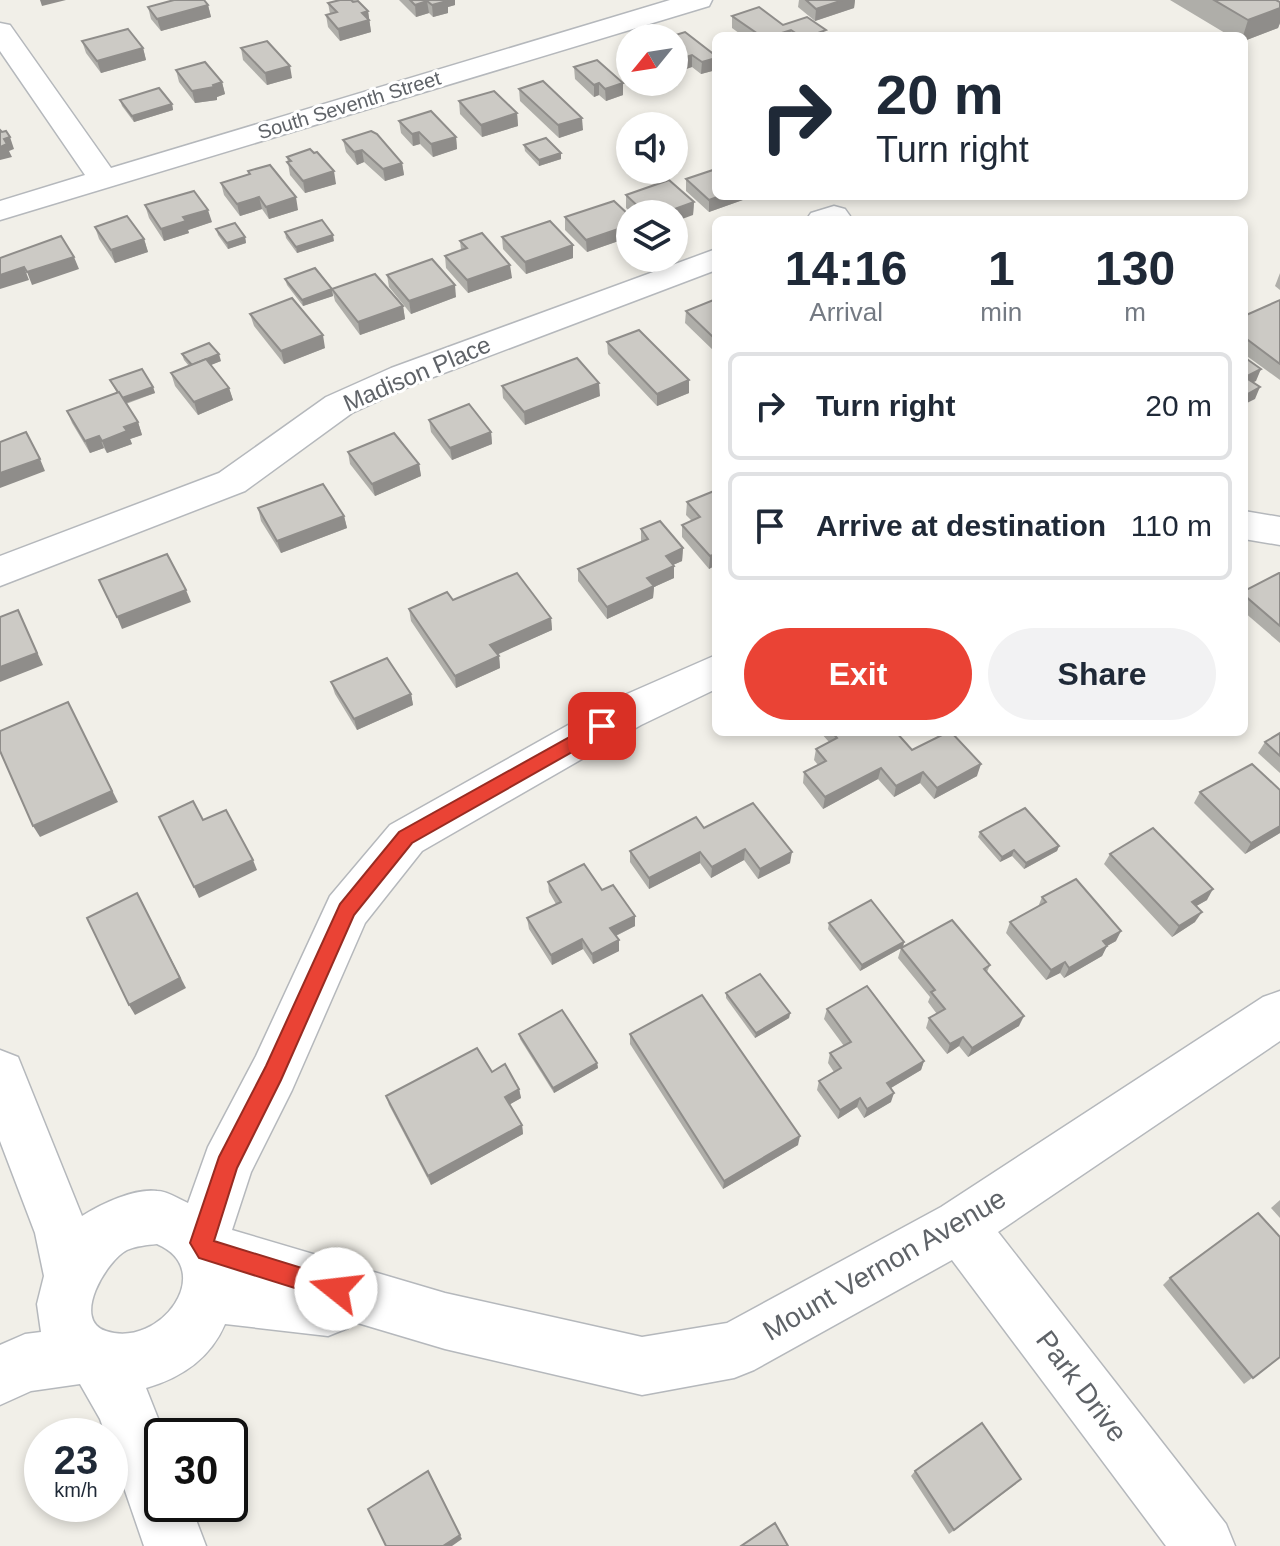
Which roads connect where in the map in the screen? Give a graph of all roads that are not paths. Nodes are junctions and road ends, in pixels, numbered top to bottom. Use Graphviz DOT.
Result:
graph roads {
  1 [pos="699,0"];
  2 [pos="0,31"];
  3 [pos="103,179"];
  4 [pos="0,211"];
  5 [pos="712,260"];
  6 [pos="1248,526"];
  7 [pos="1280,531"];
  8 [pos="0,572"];
  9 [pos="712,673"];
  10 [pos="1280,1013"];
  11 [pos="0,1074"];
  12 [pos="960,1226"];
  13 [pos="196,1252"];
  14 [pos="76,1262"];
  15 [pos="114,1369"];
  16 [pos="12,1370"];
  17 [pos="175,1546"];
  18 [pos="1204,1546"];
  1 -- 3 [label="street, South Seventh Street"];
  2 -- 3 [label="street"];
  3 -- 4 [label="street, South Seventh Street"];
  5 -- 8 [label="street, Madison Place"];
  6 -- 7 [label="street"];
  9 -- 13 [label="street"];
  10 -- 12 [label="street, Mount Vernon Avenue"];
  11 -- 14 [label="street"];
  12 -- 13 [label="street, Mount Vernon Avenue"];
  12 -- 18 [label="street, Park Drive"];
  13 -- 14 [label="street"];
  13 -- 15 [label="street"];
  14 -- 15 [label="street"];
  14 -- 16 [label="street"];
  15 -- 16 [label="street"];
  15 -- 17 [label="street"];
}
